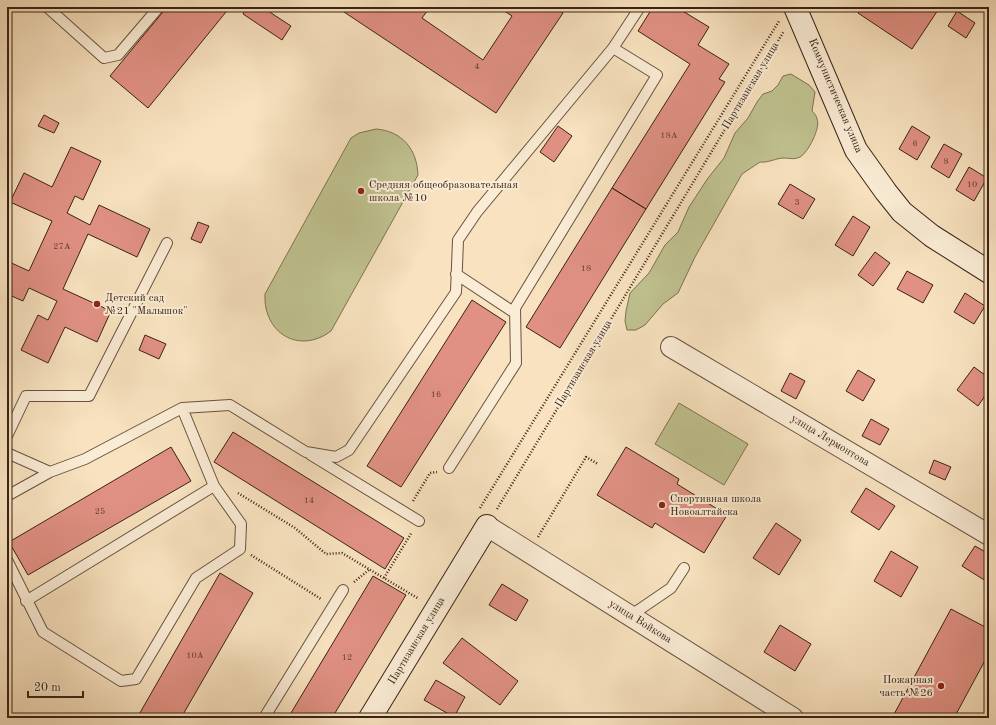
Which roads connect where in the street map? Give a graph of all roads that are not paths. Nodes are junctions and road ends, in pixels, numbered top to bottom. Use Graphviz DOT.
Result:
graph roads {
  1 [pos="47,7"];
  2 [pos="159,7"];
  3 [pos="640,7"];
  4 [pos="792,11"];
  5 [pos="613,48"];
  6 [pos="167,243"];
  7 [pos="989,272"];
  8 [pos="456,274"];
  9 [pos="515,313"];
  10 [pos="671,347"];
  11 [pos="182,408"];
  12 [pos="7,436"];
  13 [pos="306,452"];
  14 [pos="7,453"];
  15 [pos="449,468"];
  16 [pos="50,472"];
  17 [pos="214,486"];
  18 [pos="7,496"];
  19 [pos="482,519"];
  20 [pos="419,521"];
  21 [pos="989,535"];
  22 [pos="7,560"];
  23 [pos="684,568"];
  24 [pos="343,590"];
  25 [pos="26,600"];
  26 [pos="630,616"];
  27 [pos="264,718"];
  28 [pos="370,718"];
  29 [pos="793,718"];
  1 -- 2 [label="lane"];
  3 -- 5 [label="lane"];
  4 -- 7 [label="street, Коммунистическая улица"];
  5 -- 8 [label="lane"];
  5 -- 9 [label="lane"];
  6 -- 12 [label="lane"];
  8 -- 9 [label="lane"];
  8 -- 13 [label="lane"];
  9 -- 15 [label="lane"];
  10 -- 21 [label="street, улица Лермонтова"];
  11 -- 13 [label="lane"];
  11 -- 16 [label="lane"];
  11 -- 17 [label="lane"];
  13 -- 20 [label="lane"];
  14 -- 16 [label="lane"];
  16 -- 18 [label="lane"];
  17 -- 25 [label="lane"];
  17 -- 25 [label="lane"];
  19 -- 26 [label="street, улица Войкова"];
  19 -- 28 [label="street, Партизанская улица"];
  22 -- 25 [label="lane"];
  23 -- 26 [label="lane"];
  24 -- 27 [label="lane"];
  26 -- 29 [label="street, улица Войкова"];
}
